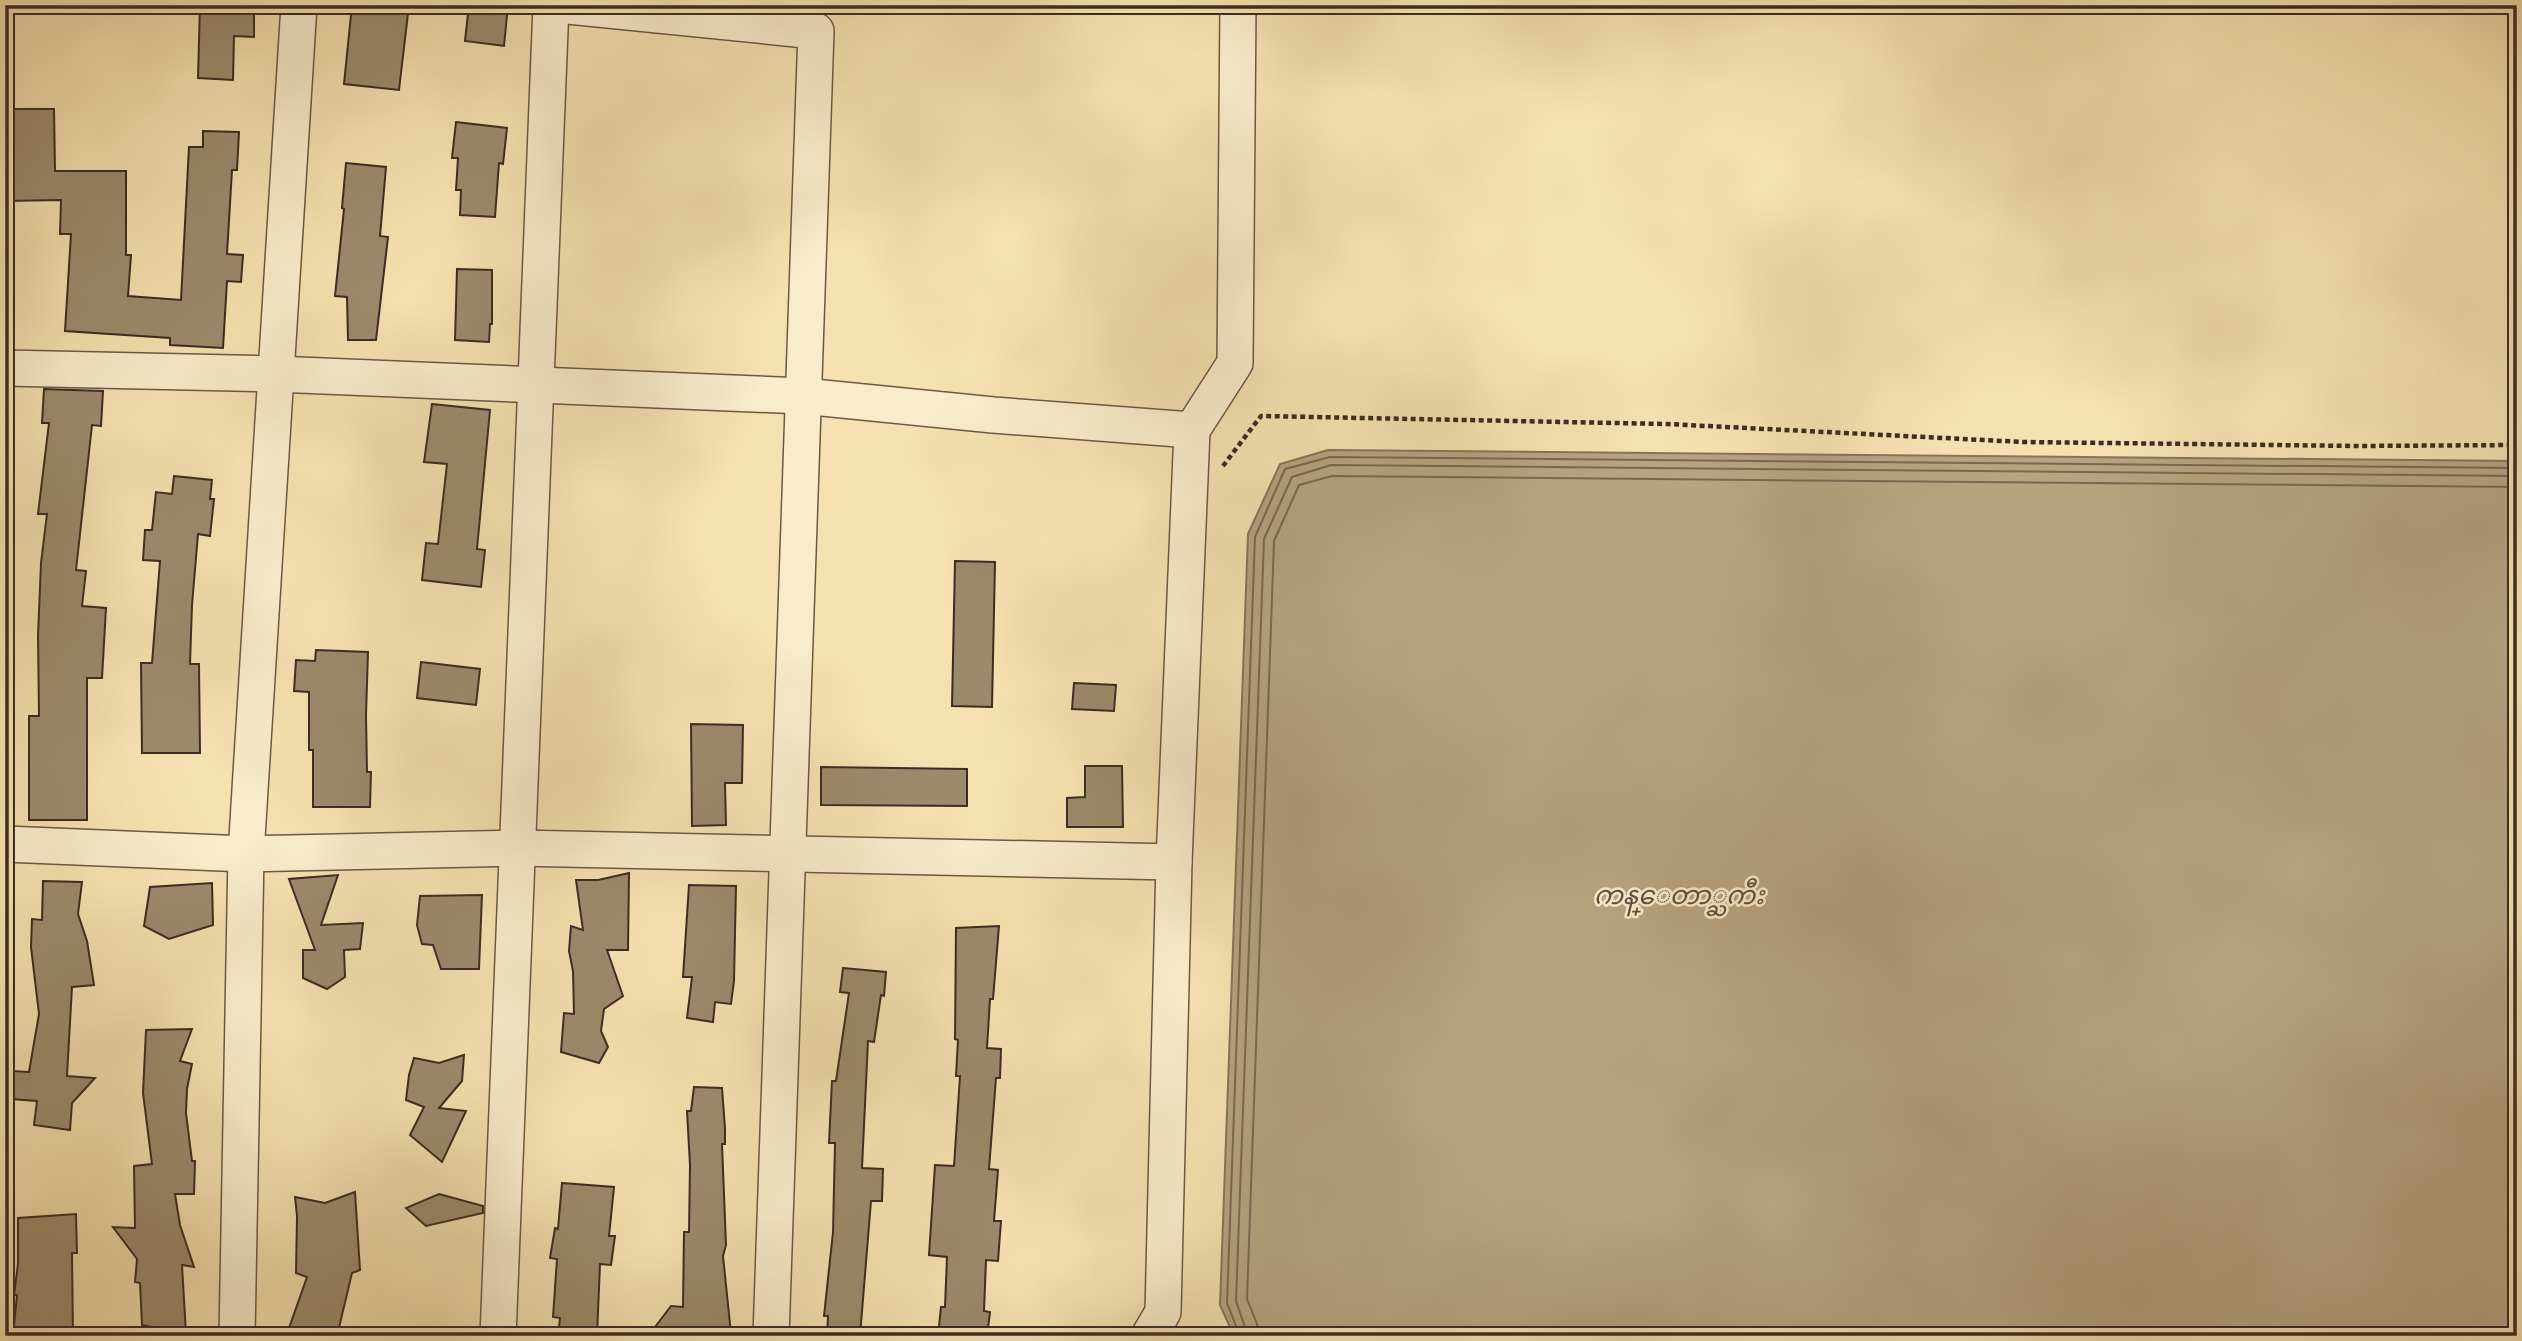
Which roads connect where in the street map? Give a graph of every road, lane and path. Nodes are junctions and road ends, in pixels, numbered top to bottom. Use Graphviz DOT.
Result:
graph roads {
  1 [pos="299,5"];
  2 [pos="551,5"];
  3 [pos="558,5"];
  4 [pos="1238,5"];
  5 [pos="5,368"];
  6 [pos="275,374"];
  7 [pos="536,387"];
  8 [pos="803,396"];
  9 [pos="1261,416"];
  10 [pos="1192,430"];
  11 [pos="2517,445"];
  12 [pos="5,844"];
  13 [pos="518,848"];
  14 [pos="246,854"];
  15 [pos="788,854"];
  16 [pos="1174,862"];
  17 [pos="1164,1328"];
  18 [pos="237,1336"];
  19 [pos="498,1336"];
  20 [pos="771,1336"];
  1 -- 6 [label="street"];
  2 -- 7 [label="street"];
  3 -- 8 [label="street"];
  4 -- 10 [label="street"];
  5 -- 6 [label="street"];
  6 -- 7 [label="street"];
  6 -- 14 [label="street"];
  7 -- 8 [label="street"];
  7 -- 13 [label="street"];
  8 -- 10 [label="street"];
  8 -- 15 [label="street"];
  9 -- 11 [label="path"];
  10 -- 16 [label="street"];
  12 -- 14 [label="street"];
  13 -- 14 [label="street"];
  13 -- 15 [label="street"];
  13 -- 19 [label="street"];
  14 -- 18 [label="street"];
  15 -- 16 [label="street"];
  15 -- 20 [label="street"];
  16 -- 17 [label="street"];
}
